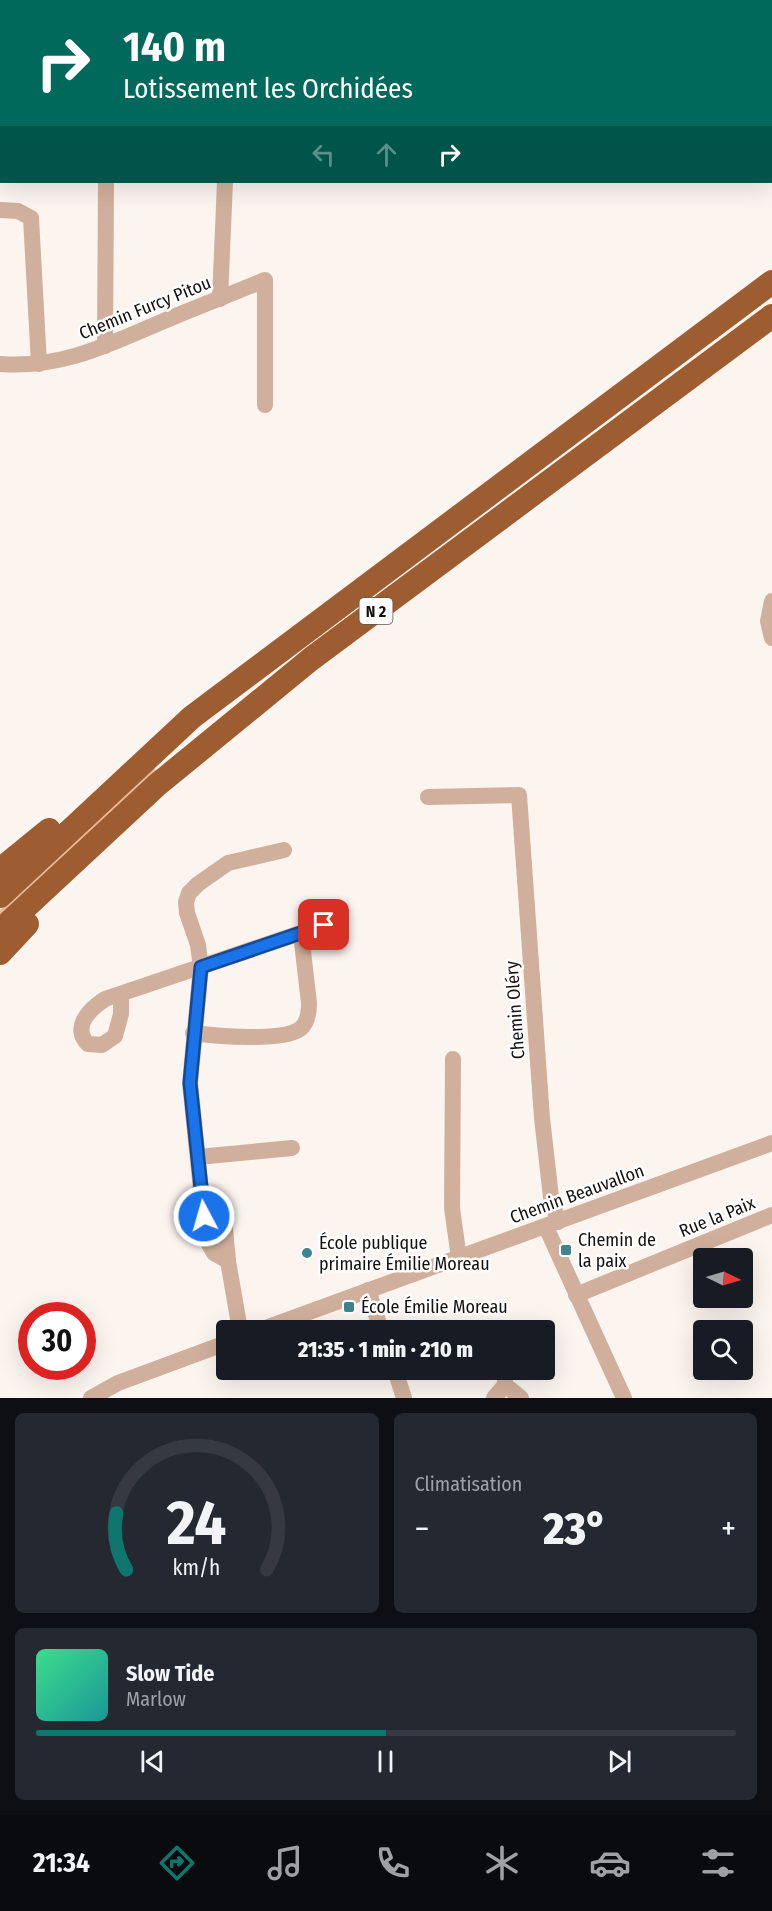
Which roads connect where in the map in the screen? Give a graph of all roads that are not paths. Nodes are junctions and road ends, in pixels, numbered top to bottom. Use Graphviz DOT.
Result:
graph roads {
  1 [pos="106,183"];
  2 [pos="225,183"];
  3 [pos="0,210"];
  4 [pos="772,282"];
  5 [pos="220,299"];
  6 [pos="772,316"];
  7 [pos="105,346"];
  8 [pos="0,364"];
  9 [pos="39,364"];
  10 [pos="265,405"];
  11 [pos="772,601"];
  12 [pos="772,638"];
  13 [pos="192,717"];
  14 [pos="157,785"];
  15 [pos="428,797"];
  16 [pos="284,850"];
  17 [pos="0,870"];
  18 [pos="0,896"];
  19 [pos="324,925"];
  20 [pos="0,931"];
  21 [pos="301,934"];
  22 [pos="0,953"];
  23 [pos="201,967"];
  24 [pos="122,994"];
  25 [pos="193,1033"];
  26 [pos="453,1059"];
  27 [pos="772,1143"];
  28 [pos="292,1148"];
  29 [pos="198,1157"];
  30 [pos="772,1215"];
  31 [pos="552,1225"];
  32 [pos="459,1258"];
  33 [pos="368,1290"];
  34 [pos="576,1295"];
  35 [pos="238,1320"];
  36 [pos="287,1320"];
  37 [pos="378,1320"];
  38 [pos="216,1347"];
  39 [pos="398,1380"];
  40 [pos="503,1380"];
  41 [pos="507,1380"];
  42 [pos="91,1398"];
  43 [pos="404,1398"];
  44 [pos="494,1398"];
  45 [pos="521,1398"];
  46 [pos="624,1398"];
  1 -- 7 [label="street"];
  2 -- 5 [label="street"];
  3 -- 9 [label="street"];
  4 -- 13 [label="highway, N 2"];
  5 -- 7 [label="street, Chemin Furcy Pitou"];
  5 -- 10 [label="street, Chemin Furcy Pitou"];
  6 -- 14 [label="highway, N 2"];
  7 -- 9 [label="street, Chemin Furcy Pitou"];
  8 -- 9 [label="street, Chemin Furcy Pitou"];
  11 -- 12 [label="street"];
  13 -- 17 [label="highway"];
  13 -- 18 [label="highway, N 2"];
  14 -- 20 [label="highway, N 2"];
  14 -- 22 [label="highway"];
  15 -- 31 [label="street, Chemin Oléry"];
  16 -- 23 [label="street"];
  19 -- 21 [label="street"];
  21 -- 23 [label="street"];
  21 -- 25 [label="street"];
  23 -- 24 [label="street"];
  23 -- 25 [label="street"];
  25 -- 29 [label="street"];
  26 -- 32 [label="street"];
  27 -- 31 [label="street, Chemin Beauvallon"];
  28 -- 29 [label="street"];
  29 -- 35 [label="street"];
  30 -- 34 [label="street, Rue la Paix"];
  31 -- 32 [label="street, Chemin Beauvallon"];
  31 -- 34 [label="street"];
  32 -- 33 [label="street, Chemin Beauvallon"];
  33 -- 36 [label="street, Chemin Beauvallon"];
  33 -- 37 [label="street"];
  34 -- 46 [label="street"];
  38 -- 42 [label="street"];
  39 -- 43 [label="street"];
  40 -- 44 [label="street"];
  41 -- 45 [label="street"];
}
